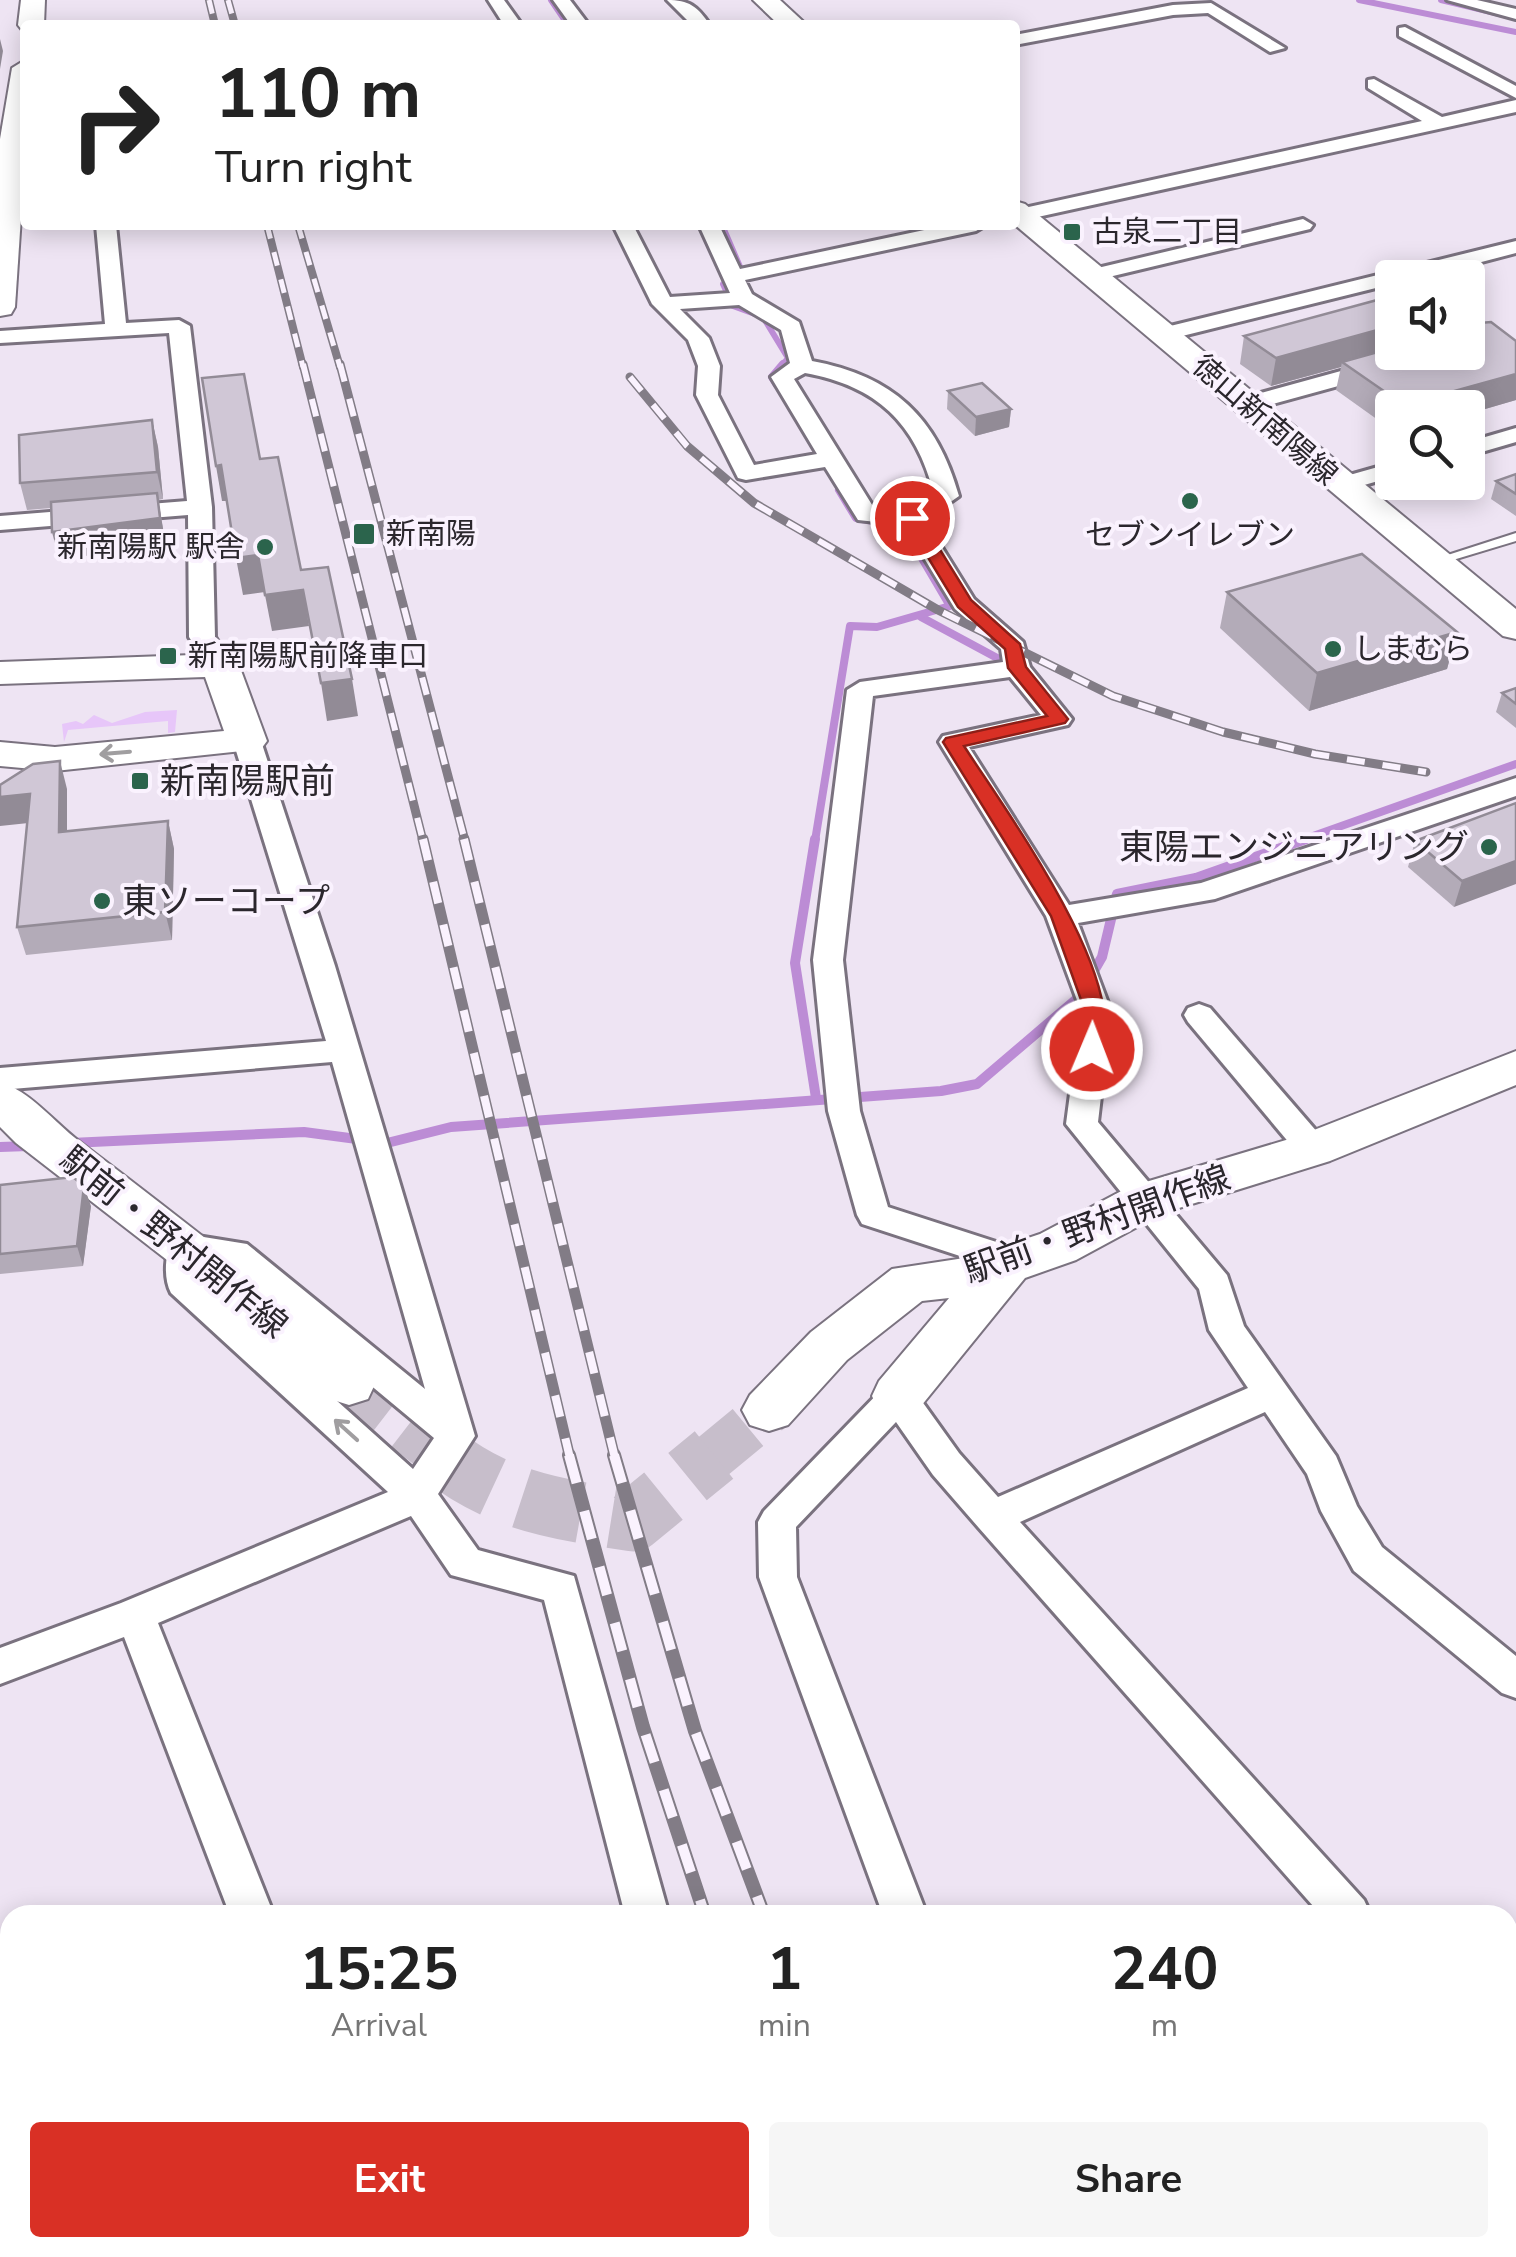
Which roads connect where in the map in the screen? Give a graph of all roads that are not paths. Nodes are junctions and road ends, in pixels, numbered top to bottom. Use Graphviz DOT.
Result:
graph roads {
  1 [pos="561,0"];
  2 [pos="675,0"];
  3 [pos="765,0"];
  4 [pos="1455,0"];
  5 [pos="1516,14"];
  6 [pos="576,20"];
  7 [pos="698,20"];
  8 [pos="788,20"];
  9 [pos="1405,32"];
  10 [pos="1020,39"];
  11 [pos="1276,48"];
  12 [pos="1374,84"];
  13 [pos="1516,93"];
  14 [pos="1516,106"];
  15 [pos="20,109"];
  16 [pos="1440,123"];
  17 [pos="11,182"];
  18 [pos="1020,213"];
  19 [pos="1020,216"];
  20 [pos="1303,225"];
  21 [pos="106,230"];
  22 [pos="626,230"];
  23 [pos="710,230"];
  24 [pos="952,230"];
  25 [pos="1516,247"];
  26 [pos="1464,260"];
  27 [pos="1092,276"];
  28 [pos="731,277"];
  29 [pos="1375,282"];
  30 [pos="743,298"];
  31 [pos="663,304"];
  32 [pos="0,307"];
  33 [pos="116,328"];
  34 [pos="1166,334"];
  35 [pos="0,336"];
  36 [pos="802,366"];
  37 [pos="1375,369"];
  38 [pos="1247,404"];
  39 [pos="1516,434"];
  40 [pos="1485,443"];
  41 [pos="830,459"];
  42 [pos="1375,475"];
  43 [pos="1340,485"];
  44 [pos="200,507"];
  45 [pos="912,518"];
  46 [pos="0,523"];
  47 [pos="1516,537"];
  48 [pos="1433,562"];
  49 [pos="1516,628"];
  50 [pos="220,665"];
  51 [pos="1017,668"];
  52 [pos="0,673"];
  53 [pos="247,741"];
  54 [pos="0,754"];
  55 [pos="1516,787"];
  56 [pos="1061,916"];
  57 [pos="1199,1015"];
  58 [pos="344,1050"];
  59 [pos="1516,1067"];
  60 [pos="0,1079"];
  61 [pos="0,1099"];
  62 [pos="1312,1149"];
  63 [pos="1146,1200"];
  64 [pos="184,1247"];
  65 [pos="1012,1260"];
  66 [pos="349,1384"];
  67 [pos="1270,1394"];
  68 [pos="898,1396"];
  69 [pos="769,1410"];
  70 [pos="457,1436"];
  71 [pos="418,1496"];
  72 [pos="992,1517"];
  73 [pos="134,1615"];
  74 [pos="0,1666"];
  75 [pos="1516,1680"];
  76 [pos="248,1905"];
  77 [pos="644,1905"];
  78 [pos="901,1905"];
  79 [pos="1340,1905"];
  1 -- 6 [label="street"];
  2 -- 7 [label="street"];
  3 -- 8 [label="street"];
  4 -- 5 [label="street"];
  9 -- 13 [label="street"];
  10 -- 11 [label="street"];
  12 -- 16 [label="street"];
  14 -- 16 [label="street"];
  15 -- 17 [label="street"];
  16 -- 18 [label="street"];
  17 -- 32 [label="street"];
  19 -- 27 [label="street, 徳山新南陽線"];
  20 -- 27 [label="street"];
  21 -- 33 [label="street"];
  22 -- 31 [label="street"];
  23 -- 28 [label="street"];
  24 -- 28 [label="street"];
  25 -- 26 [label="street"];
  27 -- 34 [label="street, 徳山新南陽線"];
  28 -- 30 [label="street"];
  29 -- 34 [label="street"];
  30 -- 31 [label="street"];
  30 -- 36 [label="street"];
  31 -- 41 [label="street"];
  33 -- 35 [label="street"];
  33 -- 44 [label="street"];
  34 -- 38 [label="street, 徳山新南陽線"];
  36 -- 41 [label="street"];
  36 -- 45 [label="street"];
  37 -- 38 [label="street"];
  38 -- 43 [label="street, 徳山新南陽線"];
  39 -- 40 [label="street"];
  41 -- 45 [label="street"];
  42 -- 43 [label="street"];
  43 -- 48 [label="street, 徳山新南陽線"];
  44 -- 46 [label="street"];
  44 -- 50 [label="street"];
  45 -- 51 [label="street"];
  47 -- 48 [label="lane"];
  48 -- 49 [label="street, 徳山新南陽線"];
  50 -- 52 [label="street"];
  50 -- 53 [label="street"];
  51 -- 56 [label="street"];
  51 -- 65 [label="street"];
  53 -- 54 [label="street, one-way"];
  53 -- 58 [label="street"];
  55 -- 56 [label="street"];
  56 -- 63 [label="street"];
  57 -- 62 [label="street"];
  58 -- 60 [label="street"];
  58 -- 70 [label="street"];
  59 -- 62 [label="street, 駅前・野村開作線"];
  61 -- 64 [label="street, 駅前・野村開作線"];
  62 -- 63 [label="street, 駅前・野村開作線"];
  63 -- 65 [label="street, 駅前・野村開作線"];
  63 -- 67 [label="street"];
  64 -- 66 [label="street, 駅前・野村開作線"];
  64 -- 70 [label="street"];
  71 -- 64 [label="street, one-way"];
  65 -- 68 [label="street"];
  65 -- 69 [label="street, 駅前・野村開作線"];
  67 -- 72 [label="street"];
  67 -- 75 [label="street"];
  68 -- 72 [label="street"];
  68 -- 78 [label="street"];
  70 -- 71 [label="street"];
  71 -- 73 [label="street"];
  71 -- 77 [label="street"];
  72 -- 79 [label="street"];
  73 -- 74 [label="street"];
  73 -- 76 [label="street"];
}
